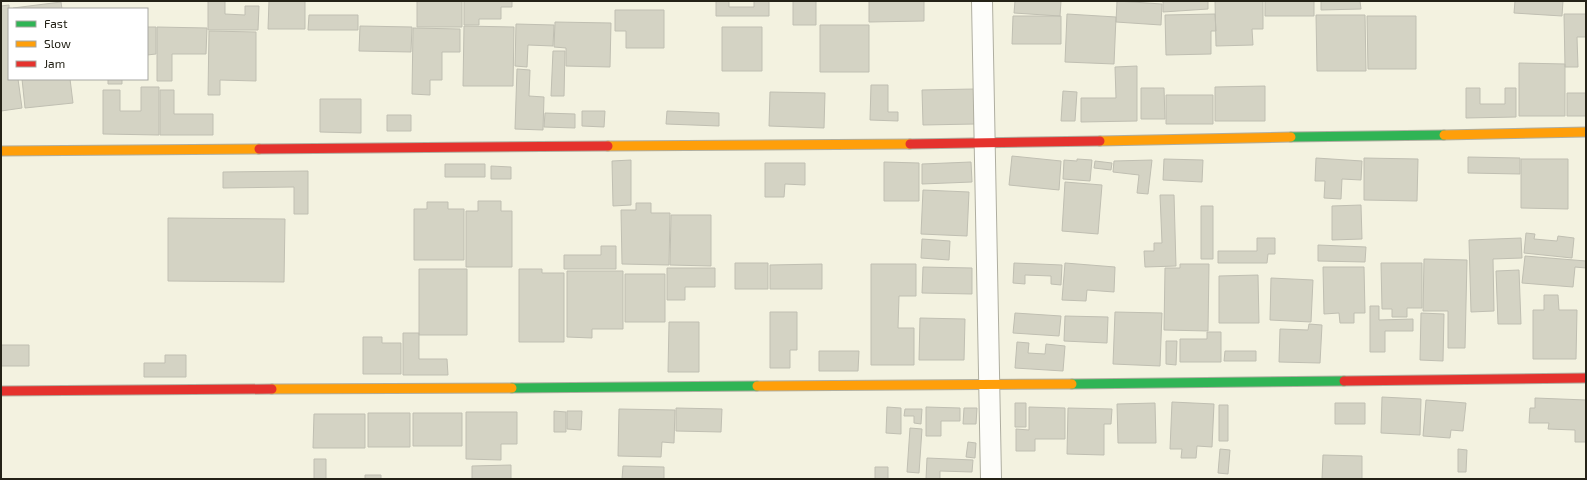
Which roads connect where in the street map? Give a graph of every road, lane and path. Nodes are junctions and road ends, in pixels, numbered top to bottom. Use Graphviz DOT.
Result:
graph roads {
  1 [pos="982,1"];
  2 [pos="1586,132"];
  3 [pos="985,143"];
  4 [pos="1,151"];
  5 [pos="1586,378"];
  6 [pos="989,385"];
  7 [pos="1,391"];
  8 [pos="991,479"];
  1 -- 3 [label="street"];
  2 -- 3 [label="street"];
  3 -- 4 [label="street"];
  3 -- 6 [label="street"];
  5 -- 6 [label="street"];
  6 -- 7 [label="street"];
  6 -- 8 [label="street"];
}
